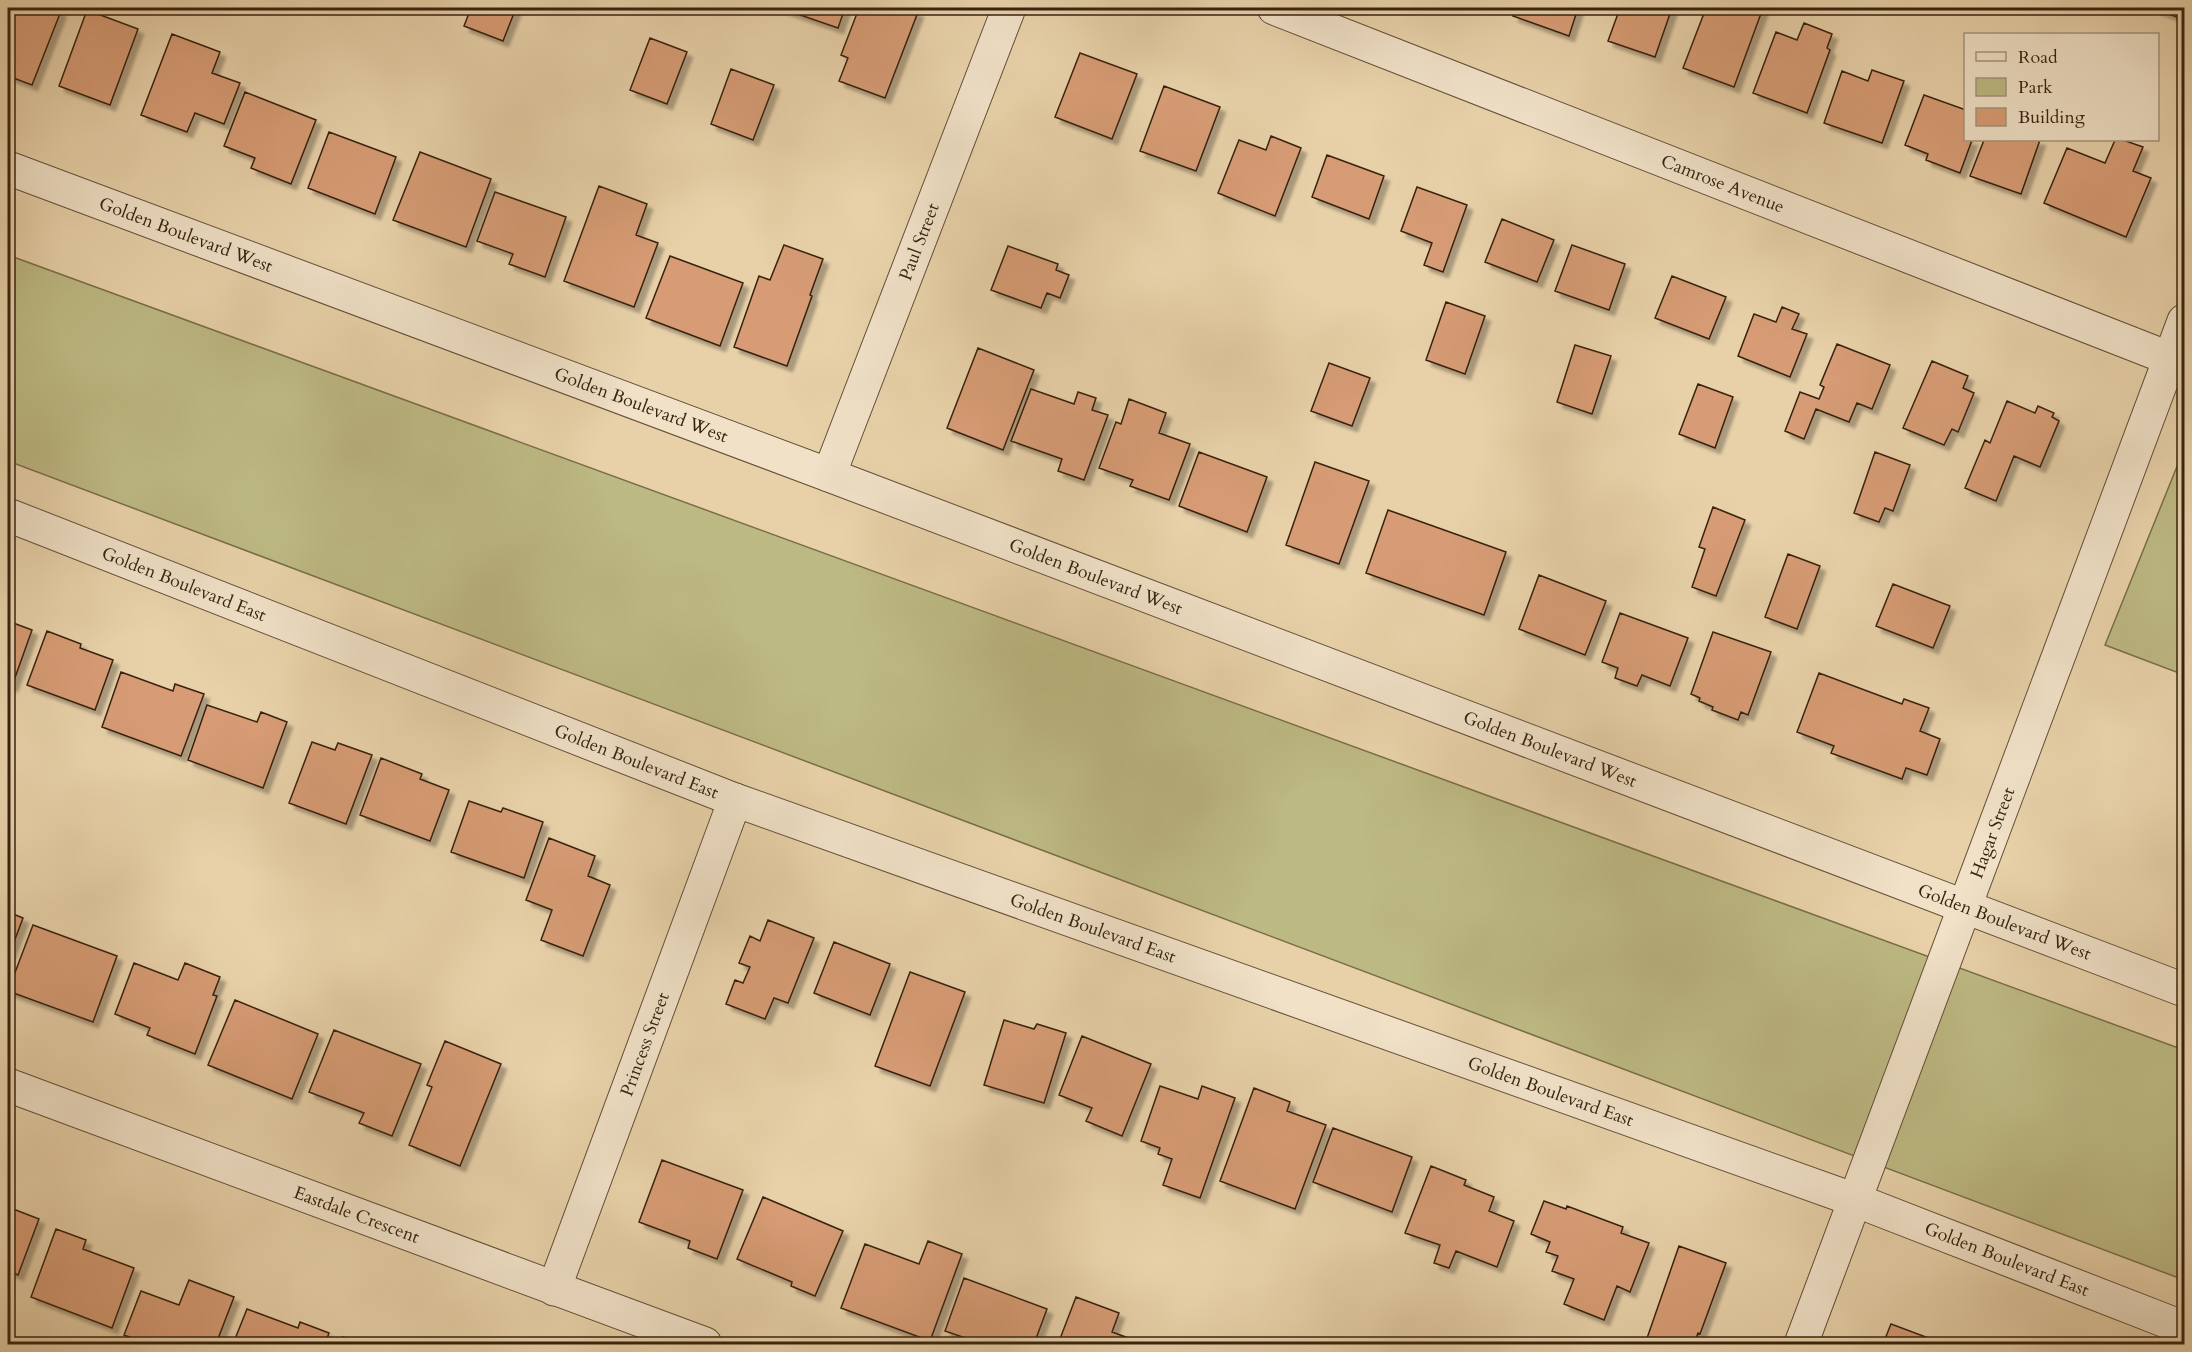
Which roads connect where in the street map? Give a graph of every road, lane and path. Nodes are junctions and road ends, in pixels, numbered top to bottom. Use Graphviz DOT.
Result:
graph roads {
  1 [pos="1010,8"];
  2 [pos="1274,8"];
  3 [pos="8,168"];
  4 [pos="2184,321"];
  5 [pos="2170,359"];
  6 [pos="830,475"];
  7 [pos="8,515"];
  8 [pos="735,800"];
  9 [pos="1965,907"];
  10 [pos="2184,990"];
  11 [pos="8,1085"];
  12 [pos="1855,1200"];
  13 [pos="554,1289"];
  14 [pos="2184,1329"];
  15 [pos="705,1344"];
  16 [pos="1801,1344"];
  1 -- 6 [label="street, Paul Street"];
  2 -- 5 [label="street, Camrose Avenue"];
  3 -- 6 [label="street, Golden Boulevard West"];
  4 -- 5 [label="street, Hagar Street"];
  5 -- 9 [label="street, Hagar Street"];
  6 -- 9 [label="street, Golden Boulevard West"];
  7 -- 8 [label="street, Golden Boulevard East"];
  8 -- 12 [label="street, Golden Boulevard East"];
  8 -- 13 [label="street, Princess Street"];
  9 -- 10 [label="street, Golden Boulevard West"];
  9 -- 12 [label="street, Hagar Street"];
  11 -- 13 [label="street, Eastdale Crescent"];
  12 -- 14 [label="street, Golden Boulevard East"];
  12 -- 16 [label="street, Hagar Street"];
  13 -- 15 [label="street, Eastdale Crescent"];
}
